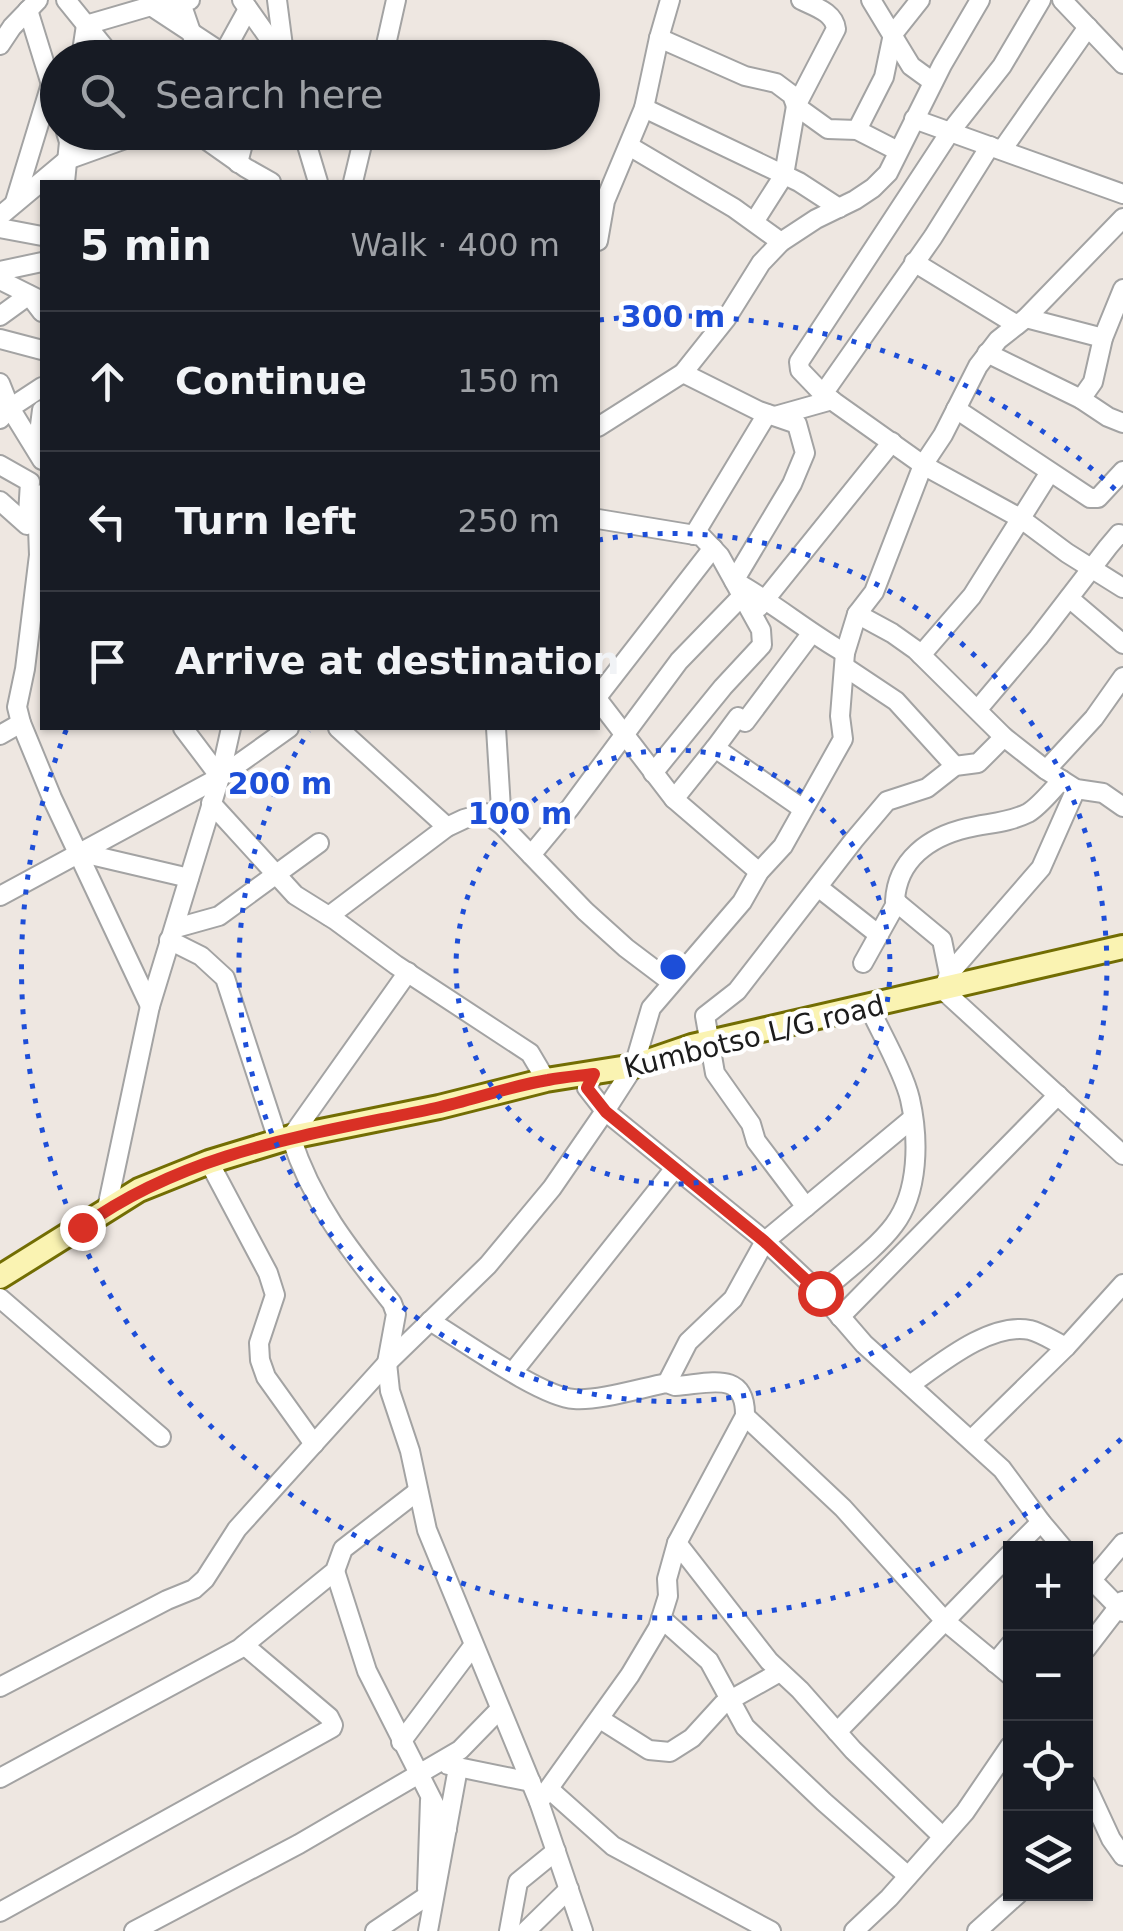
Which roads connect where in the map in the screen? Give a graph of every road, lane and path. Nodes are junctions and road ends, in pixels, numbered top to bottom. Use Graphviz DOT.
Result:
graph roads {
  1 [pos="66,0"];
  2 [pos="183,0"];
  3 [pos="276,0"];
  4 [pos="396,0"];
  5 [pos="670,0"];
  6 [pos="800,0"];
  7 [pos="871,0"];
  8 [pos="920,0"];
  9 [pos="980,0"];
  10 [pos="1041,0"];
  11 [pos="1062,0"];
  12 [pos="245,4"];
  13 [pos="151,6"];
  14 [pos="29,9"];
  15 [pos="0,22"];
  16 [pos="86,25"];
  17 [pos="1088,27"];
  18 [pos="192,34"];
  19 [pos="893,34"];
  20 [pos="268,37"];
  21 [pos="659,38"];
  22 [pos="84,40"];
  23 [pos="98,40"];
  24 [pos="194,40"];
  25 [pos="201,40"];
  26 [pos="231,40"];
  27 [pos="267,40"];
  28 [pos="270,40"];
  29 [pos="282,40"];
  30 [pos="387,40"];
  31 [pos="0,45"];
  32 [pos="40,45"];
  33 [pos="1123,64"];
  34 [pos="933,82"];
  35 [pos="796,106"];
  36 [pos="644,108"];
  37 [pos="40,117"];
  38 [pos="914,120"];
  39 [pos="857,130"];
  40 [pos="950,132"];
  41 [pos="630,146"];
  42 [pos="996,148"];
  43 [pos="60,150"];
  44 [pos="67,150"];
  45 [pos="220,150"];
  46 [pos="233,150"];
  47 [pos="241,150"];
  48 [pos="308,150"];
  49 [pos="361,150"];
  50 [pos="898,151"];
  51 [pos="238,163"];
  52 [pos="784,175"];
  53 [pos="65,180"];
  54 [pos="238,180"];
  55 [pos="268,180"];
  56 [pos="317,180"];
  57 [pos="353,180"];
  58 [pos="1123,194"];
  59 [pos="8,204"];
  60 [pos="839,208"];
  61 [pos="0,216"];
  62 [pos="1123,218"];
  63 [pos="754,222"];
  64 [pos="0,228"];
  65 [pos="600,230"];
  66 [pos="40,236"];
  67 [pos="781,242"];
  68 [pos="40,262"];
  69 [pos="914,262"];
  70 [pos="0,271"];
  71 [pos="0,280"];
  72 [pos="1123,289"];
  73 [pos="38,293"];
  74 [pos="0,316"];
  75 [pos="1022,322"];
  76 [pos="1103,338"];
  77 [pos="0,339"];
  78 [pos="40,349"];
  79 [pos="987,353"];
  80 [pos="683,373"];
  81 [pos="0,383"];
  82 [pos="40,388"];
  83 [pos="828,397"];
  84 [pos="1081,399"];
  85 [pos="956,409"];
  86 [pos="5,414"];
  87 [pos="771,415"];
  88 [pos="1123,423"];
  89 [pos="600,426"];
  90 [pos="892,442"];
  91 [pos="40,455"];
  92 [pos="0,465"];
  93 [pos="923,465"];
  94 [pos="1050,472"];
  95 [pos="1123,472"];
  96 [pos="0,501"];
  97 [pos="1020,518"];
  98 [pos="600,519"];
  99 [pos="40,528"];
  100 [pos="694,535"];
  101 [pos="1123,535"];
  102 [pos="713,548"];
  103 [pos="1092,569"];
  104 [pos="738,588"];
  105 [pos="1123,588"];
  106 [pos="766,598"];
  107 [pos="1069,598"];
  108 [pos="856,614"];
  109 [pos="753,615"];
  110 [pos="812,634"];
  111 [pos="1123,644"];
  112 [pos="921,654"];
  113 [pos="845,660"];
  114 [pos="1123,677"];
  115 [pos="600,695"];
  116 [pos="0,696"];
  117 [pos="600,701"];
  118 [pos="978,710"];
  119 [pos="19,715"];
  120 [pos="185,730"];
  121 [pos="231,730"];
  122 [pos="286,730"];
  123 [pos="340,730"];
  124 [pos="495,730"];
  125 [pos="624,734"];
  126 [pos="0,735"];
  127 [pos="1004,737"];
  128 [pos="714,748"];
  129 [pos="954,766"];
  130 [pos="653,773"];
  131 [pos="220,777"];
  132 [pos="1061,780"];
  133 [pos="674,800"];
  134 [pos="211,803"];
  135 [pos="1123,807"];
  136 [pos="803,809"];
  137 [pos="502,825"];
  138 [pos="447,827"];
  139 [pos="319,843"];
  140 [pos="78,852"];
  141 [pos="531,855"];
  142 [pos="758,872"];
  143 [pos="274,875"];
  144 [pos="189,878"];
  145 [pos="818,887"];
  146 [pos="0,896"];
  147 [pos="897,902"];
  148 [pos="329,916"];
  149 [pos="172,934"];
  150 [pos="879,936"];
  151 [pos="1122,952"];
  152 [pos="864,963"];
  153 [pos="408,972"];
  154 [pos="672,982"];
  155 [pos="946,982"];
  156 [pos="150,1006"];
  157 [pos="869,1007"];
  158 [pos="708,1043"];
  159 [pos="634,1066"];
  160 [pos="594,1074"];
  161 [pos="546,1080"];
  162 [pos="1058,1095"];
  163 [pos="606,1112"];
  164 [pos="913,1118"];
  165 [pos="285,1138"];
  166 [pos="1123,1155"];
  167 [pos="208,1162"];
  168 [pos="674,1168"];
  169 [pos="806,1206"];
  170 [pos="107,1208"];
  171 [pos="764,1241"];
  172 [pos="0,1277"];
  173 [pos="1123,1284"];
  174 [pos="820,1293"];
  175 [pos="0,1298"];
  176 [pos="840,1317"];
  177 [pos="430,1321"];
  178 [pos="1066,1347"];
  179 [pos="388,1362"];
  180 [pos="513,1372"];
  181 [pos="666,1383"];
  182 [pos="910,1385"];
  183 [pos="745,1416"];
  184 [pos="161,1437"];
  185 [pos="970,1440"];
  186 [pos="314,1444"];
  187 [pos="418,1490"];
  188 [pos="1041,1522"];
  189 [pos="1023,1541"];
  190 [pos="1057,1541"];
  191 [pos="678,1543"];
  192 [pos="1123,1543"];
  193 [pos="1003,1561"];
  194 [pos="336,1571"];
  195 [pos="1093,1572"];
  196 [pos="1093,1582"];
  197 [pos="1121,1607"];
  198 [pos="661,1618"];
  199 [pos="945,1621"];
  200 [pos="1093,1641"];
  201 [pos="244,1644"];
  202 [pos="473,1646"];
  203 [pos="1003,1653"];
  204 [pos="995,1662"];
  205 [pos="1003,1669"];
  206 [pos="780,1672"];
  207 [pos="0,1687"];
  208 [pos="730,1698"];
  209 [pos="499,1710"];
  210 [pos="600,1719"];
  211 [pos="837,1732"];
  212 [pos="402,1742"];
  213 [pos="1003,1756"];
  214 [pos="438,1763"];
  215 [pos="458,1768"];
  216 [pos="420,1773"];
  217 [pos="0,1778"];
  218 [pos="539,1791"];
  219 [pos="430,1794"];
  220 [pos="1093,1802"];
  221 [pos="1100,1818"];
  222 [pos="1093,1825"];
  223 [pos="447,1829"];
  224 [pos="942,1837"];
  225 [pos="556,1852"];
  226 [pos="1123,1856"];
  227 [pos="908,1876"];
  228 [pos="569,1889"];
  229 [pos="427,1896"];
  230 [pos="1010,1901"];
  231 [pos="0,1912"];
  232 [pos="134,1931"];
  233 [pos="376,1931"];
  234 [pos="427,1931"];
  235 [pos="509,1931"];
  236 [pos="526,1931"];
  237 [pos="583,1931"];
  238 [pos="772,1931"];
  239 [pos="854,1931"];
  240 [pos="977,1931"];
  1 -- 16 [label="street"];
  2 -- 13 [label="street"];
  2 -- 18 [label="street"];
  3 -- 29 [label="street"];
  4 -- 30 [label="street"];
  5 -- 21 [label="street"];
  6 -- 35 [label="street"];
  7 -- 19 [label="street"];
  8 -- 19 [label="street"];
  9 -- 34 [label="street"];
  10 -- 40 [label="street"];
  11 -- 17 [label="street"];
  12 -- 20 [label="street"];
  12 -- 26 [label="street"];
  13 -- 16 [label="street"];
  13 -- 18 [label="street"];
  14 -- 15 [label="street"];
  14 -- 31 [label="street"];
  14 -- 32 [label="street"];
  16 -- 22 [label="street"];
  16 -- 23 [label="street"];
  17 -- 33 [label="street"];
  17 -- 42 [label="street"];
  18 -- 24 [label="street"];
  18 -- 25 [label="street"];
  19 -- 34 [label="street"];
  19 -- 39 [label="street"];
  20 -- 27 [label="street"];
  20 -- 28 [label="street"];
  21 -- 35 [label="street"];
  21 -- 36 [label="street"];
  34 -- 38 [label="street"];
  35 -- 39 [label="street"];
  35 -- 52 [label="street"];
  36 -- 41 [label="street"];
  36 -- 52 [label="street"];
  37 -- 59 [label="street"];
  38 -- 40 [label="street"];
  38 -- 50 [label="street"];
  39 -- 50 [label="street"];
  40 -- 42 [label="street"];
  40 -- 83 [label="street"];
  41 -- 63 [label="street"];
  41 -- 65 [label="street"];
  42 -- 58 [label="street"];
  42 -- 69 [label="street"];
  43 -- 59 [label="street"];
  44 -- 53 [label="street"];
  45 -- 51 [label="street"];
  46 -- 51 [label="street"];
  47 -- 51 [label="street"];
  48 -- 56 [label="street"];
  49 -- 57 [label="street"];
  50 -- 60 [label="street"];
  51 -- 54 [label="street"];
  51 -- 55 [label="street"];
  52 -- 60 [label="street"];
  52 -- 63 [label="street"];
  59 -- 61 [label="street"];
  60 -- 67 [label="street"];
  62 -- 75 [label="street"];
  63 -- 67 [label="street"];
  64 -- 66 [label="street"];
  67 -- 80 [label="street"];
  68 -- 70 [label="street"];
  69 -- 75 [label="street"];
  69 -- 83 [label="street"];
  71 -- 73 [label="street"];
  72 -- 76 [label="street"];
  73 -- 74 [label="street"];
  75 -- 76 [label="street"];
  75 -- 79 [label="street"];
  76 -- 84 [label="street"];
  77 -- 78 [label="street"];
  79 -- 84 [label="street"];
  79 -- 85 [label="street"];
  80 -- 87 [label="street"];
  80 -- 89 [label="street"];
  81 -- 86 [label="street"];
  82 -- 86 [label="street"];
  83 -- 87 [label="street"];
  83 -- 90 [label="street"];
  84 -- 88 [label="street"];
  85 -- 93 [label="street"];
  85 -- 94 [label="street"];
  86 -- 91 [label="street"];
  87 -- 100 [label="street"];
  87 -- 104 [label="street"];
  90 -- 93 [label="street"];
  90 -- 106 [label="street"];
  92 -- 96 [label="street"];
  93 -- 97 [label="street"];
  93 -- 108 [label="street"];
  94 -- 95 [label="street"];
  94 -- 97 [label="street"];
  97 -- 103 [label="street"];
  97 -- 112 [label="street"];
  98 -- 100 [label="street"];
  99 -- 119 [label="street"];
  100 -- 102 [label="street"];
  101 -- 103 [label="street"];
  102 -- 104 [label="street"];
  102 -- 115 [label="street"];
  103 -- 105 [label="street"];
  103 -- 107 [label="street"];
  104 -- 106 [label="street"];
  104 -- 109 [label="street"];
  104 -- 125 [label="street"];
  106 -- 109 [label="street"];
  106 -- 110 [label="street"];
  107 -- 111 [label="street"];
  107 -- 118 [label="street"];
  108 -- 112 [label="street"];
  108 -- 113 [label="street"];
  109 -- 130 [label="street"];
  110 -- 113 [label="street"];
  110 -- 128 [label="street"];
  112 -- 118 [label="street"];
  113 -- 129 [label="street"];
  113 -- 136 [label="street"];
  114 -- 132 [label="street"];
  116 -- 119 [label="street"];
  117 -- 125 [label="street"];
  118 -- 127 [label="street"];
  119 -- 126 [label="street"];
  119 -- 140 [label="street"];
  120 -- 131 [label="street"];
  121 -- 131 [label="street"];
  122 -- 131 [label="street"];
  123 -- 138 [label="street"];
  124 -- 137 [label="street"];
  125 -- 130 [label="street"];
  125 -- 141 [label="street"];
  127 -- 129 [label="street"];
  127 -- 132 [label="street"];
  128 -- 133 [label="street"];
  128 -- 136 [label="street"];
  129 -- 145 [label="street"];
  130 -- 133 [label="street"];
  131 -- 134 [label="street"];
  131 -- 140 [label="street"];
  132 -- 135 [label="street"];
  132 -- 147 [label="street"];
  132 -- 155 [label="street"];
  133 -- 142 [label="street"];
  134 -- 143 [label="street"];
  134 -- 144 [label="street"];
  136 -- 142 [label="street"];
  137 -- 138 [label="street"];
  137 -- 141 [label="street"];
  138 -- 148 [label="street"];
  139 -- 143 [label="street"];
  140 -- 144 [label="street"];
  140 -- 146 [label="street"];
  140 -- 156 [label="street"];
  141 -- 154 [label="street"];
  142 -- 154 [label="street"];
  143 -- 148 [label="street"];
  143 -- 149 [label="street"];
  144 -- 149 [label="street"];
  145 -- 150 [label="street"];
  145 -- 158 [label="street"];
  147 -- 150 [label="street"];
  147 -- 155 [label="street"];
  148 -- 153 [label="street"];
  149 -- 156 [label="street"];
  149 -- 165 [label="street"];
  150 -- 152 [label="street"];
  151 -- 155 [label="main road, Kumbotso L/G road"];
  153 -- 161 [label="street"];
  153 -- 165 [label="street"];
  154 -- 159 [label="street"];
  155 -- 157 [label="main road, Kumbotso L/G road"];
  155 -- 162 [label="street"];
  156 -- 170 [label="street"];
  157 -- 158 [label="main road, Kumbotso L/G road"];
  157 -- 164 [label="street"];
  158 -- 159 [label="main road, Kumbotso L/G road"];
  158 -- 169 [label="street"];
  159 -- 160 [label="main road, Kumbotso L/G road"];
  159 -- 163 [label="street"];
  160 -- 161 [label="main road, Kumbotso L/G road"];
  160 -- 163 [label="street"];
  161 -- 165 [label="main road, Kumbotso L/G road"];
  162 -- 166 [label="street"];
  162 -- 176 [label="street"];
  163 -- 168 [label="street"];
  163 -- 177 [label="street"];
  164 -- 169 [label="street"];
  164 -- 174 [label="street"];
  165 -- 167 [label="main road, Kumbotso L/G road"];
  165 -- 179 [label="street"];
  167 -- 170 [label="main road, Kumbotso L/G road"];
  167 -- 186 [label="street"];
  168 -- 171 [label="street"];
  168 -- 180 [label="street"];
  169 -- 171 [label="street"];
  170 -- 172 [label="main road, Kumbotso L/G road"];
  171 -- 174 [label="street"];
  171 -- 181 [label="street"];
  173 -- 178 [label="street"];
  174 -- 176 [label="street"];
  175 -- 184 [label="street"];
  176 -- 182 [label="street"];
  177 -- 179 [label="street"];
  177 -- 180 [label="street"];
  178 -- 182 [label="street"];
  178 -- 185 [label="street"];
  179 -- 186 [label="street"];
  179 -- 187 [label="street"];
  180 -- 181 [label="street"];
  181 -- 183 [label="street"];
  182 -- 185 [label="street"];
  183 -- 191 [label="street"];
  183 -- 199 [label="street"];
  185 -- 188 [label="street"];
  186 -- 207 [label="street"];
  187 -- 194 [label="street"];
  187 -- 202 [label="street"];
  188 -- 189 [label="street"];
  188 -- 190 [label="street"];
  191 -- 198 [label="street"];
  191 -- 206 [label="street"];
  192 -- 195 [label="street"];
  193 -- 199 [label="street"];
  194 -- 201 [label="street"];
  194 -- 212 [label="street"];
  196 -- 197 [label="street"];
  197 -- 200 [label="street"];
  198 -- 208 [label="street"];
  198 -- 210 [label="street"];
  199 -- 204 [label="street"];
  199 -- 211 [label="street"];
  201 -- 217 [label="street"];
  201 -- 231 [label="street"];
  202 -- 209 [label="street"];
  202 -- 212 [label="street"];
  203 -- 204 [label="street"];
  204 -- 205 [label="street"];
  206 -- 208 [label="street"];
  206 -- 211 [label="street"];
  208 -- 210 [label="street"];
  208 -- 227 [label="street"];
  209 -- 214 [label="street"];
  209 -- 218 [label="street"];
  210 -- 218 [label="street"];
  211 -- 224 [label="street"];
  212 -- 216 [label="street"];
  213 -- 224 [label="street"];
  214 -- 215 [label="street"];
  214 -- 216 [label="street"];
  215 -- 218 [label="street"];
  215 -- 223 [label="street"];
  216 -- 219 [label="street"];
  216 -- 232 [label="street"];
  218 -- 225 [label="street"];
  218 -- 238 [label="street"];
  219 -- 223 [label="street"];
  219 -- 229 [label="street"];
  220 -- 221 [label="street"];
  221 -- 222 [label="street"];
  221 -- 226 [label="street"];
  223 -- 234 [label="street"];
  224 -- 227 [label="street"];
  225 -- 228 [label="street"];
  225 -- 235 [label="street"];
  227 -- 239 [label="street"];
  228 -- 236 [label="street"];
  228 -- 237 [label="street"];
  229 -- 233 [label="street"];
  229 -- 234 [label="street"];
  230 -- 240 [label="street"];
}
